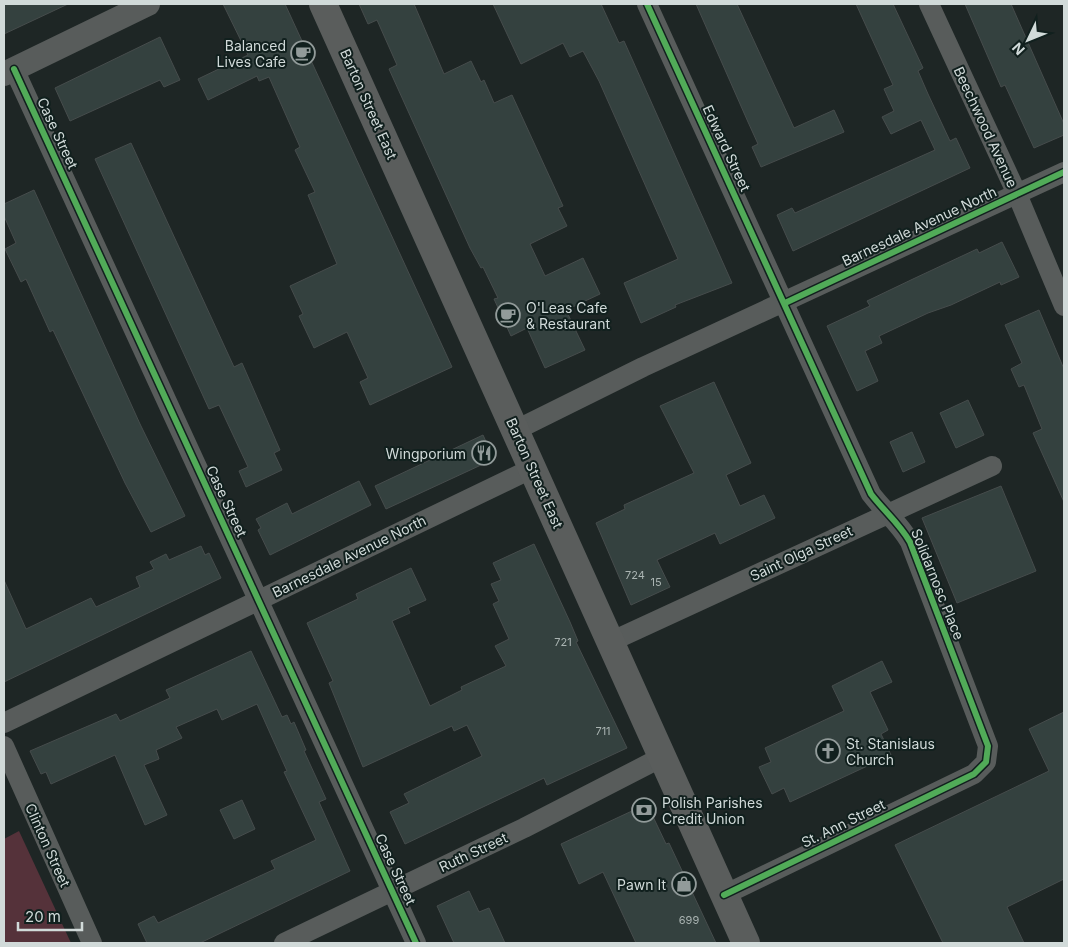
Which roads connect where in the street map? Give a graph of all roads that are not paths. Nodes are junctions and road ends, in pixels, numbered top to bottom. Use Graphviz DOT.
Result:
graph roads {
  1 [pos="148,4"];
  2 [pos="323,4"];
  3 [pos="647,4"];
  4 [pos="929,4"];
  5 [pos="9,71"];
  6 [pos="1064,172"];
  7 [pos="1016,194"];
  8 [pos="784,303"];
  9 [pos="1064,306"];
  10 [pos="516,430"];
  11 [pos="992,466"];
  12 [pos="533,468"];
  13 [pos="886,515"];
  14 [pos="258,600"];
  15 [pos="610,642"];
  16 [pos="4,723"];
  17 [pos="4,746"];
  18 [pos="662,757"];
  19 [pos="974,774"];
  20 [pos="392,890"];
  21 [pos="724,894"];
  22 [pos="92,943"];
  23 [pos="284,943"];
  24 [pos="416,943"];
  25 [pos="746,943"];
  1 -- 5 [label="street"];
  2 -- 10 [label="main road, Barton Street East"];
  3 -- 8 [label="street, Edward Street"];
  4 -- 7 [label="street, Beechwood Avenue"];
  5 -- 14 [label="street, Case Street"];
  6 -- 7 [label="street, Barnesdale Avenue North"];
  7 -- 8 [label="street, Barnesdale Avenue North"];
  7 -- 9 [label="street, Beechwood Avenue"];
  8 -- 10 [label="street, Barnesdale Avenue North"];
  8 -- 13 [label="street, Solidarnosc Place"];
  10 -- 12 [label="main road, Barton Street East"];
  11 -- 13 [label="street, Saint Olga Street"];
  12 -- 14 [label="street, Barnesdale Avenue North"];
  12 -- 15 [label="main road, Barton Street East"];
  13 -- 15 [label="street, Saint Olga Street"];
  13 -- 19 [label="street, Solidarnosc Place"];
  14 -- 16 [label="street, Barnesdale Avenue North"];
  14 -- 20 [label="street, Case Street"];
  15 -- 18 [label="main road, Barton Street East"];
  17 -- 22 [label="street, Clinton Street"];
  18 -- 20 [label="street, Ruth Street"];
  18 -- 21 [label="main road, Barton Street East"];
  19 -- 21 [label="street, St. Ann Street"];
  20 -- 23 [label="street, Ruth Street"];
  20 -- 24 [label="street, Case Street"];
  21 -- 25 [label="main road, Barton Street East"];
}
